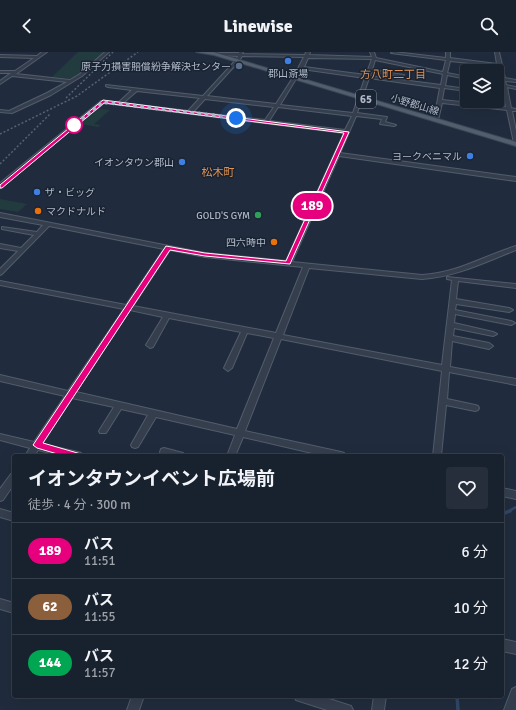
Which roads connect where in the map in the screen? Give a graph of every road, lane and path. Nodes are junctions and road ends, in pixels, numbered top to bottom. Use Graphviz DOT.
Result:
graph roads {
  1 [pos="45,52"];
  2 [pos="107,52"];
  3 [pos="198,52"];
  4 [pos="208,52"];
  5 [pos="372,52"];
  6 [pos="448,52"];
  7 [pos="497,52"];
  8 [pos="395,53"];
  9 [pos="216,54"];
  10 [pos="308,54"];
  11 [pos="240,55"];
  12 [pos="0,56"];
  13 [pos="38,57"];
  14 [pos="374,58"];
  15 [pos="448,59"];
  16 [pos="491,64"];
  17 [pos="500,64"];
  18 [pos="301,68"];
  19 [pos="370,71"];
  20 [pos="0,72"];
  21 [pos="13,73"];
  22 [pos="445,73"];
  23 [pos="402,75"];
  24 [pos="460,76"];
  25 [pos="295,77"];
  26 [pos="368,77"];
  27 [pos="504,79"];
  28 [pos="516,80"];
  29 [pos="71,81"];
  30 [pos="0,83"];
  31 [pos="108,86"];
  32 [pos="442,86"];
  33 [pos="504,86"];
  34 [pos="516,88"];
  35 [pos="136,89"];
  36 [pos="460,89"];
  37 [pos="504,94"];
  38 [pos="205,96"];
  39 [pos="361,97"];
  40 [pos="440,100"];
  41 [pos="119,104"];
  42 [pos="276,105"];
  43 [pos="509,110"];
  44 [pos="516,110"];
  45 [pos="0,111"];
  46 [pos="190,112"];
  47 [pos="355,114"];
  48 [pos="436,120"];
  49 [pos="266,122"];
  50 [pos="394,125"];
  51 [pos="514,129"];
  52 [pos="347,132"];
  53 [pos="516,144"];
  54 [pos="337,154"];
  55 [pos="516,179"];
  56 [pos="0,186"];
  57 [pos="0,215"];
  58 [pos="48,224"];
  59 [pos="4,228"];
  60 [pos="39,234"];
  61 [pos="0,246"];
  62 [pos="168,248"];
  63 [pos="516,248"];
  64 [pos="22,250"];
  65 [pos="288,263"];
  66 [pos="307,265"];
  67 [pos="0,273"];
  68 [pos="441,275"];
  69 [pos="454,279"];
  70 [pos="0,284"];
  71 [pos="516,286"];
  72 [pos="452,301"];
  73 [pos="128,308"];
  74 [pos="509,310"];
  75 [pos="451,311"];
  76 [pos="167,315"];
  77 [pos="511,323"];
  78 [pos="450,325"];
  79 [pos="245,330"];
  80 [pos="493,334"];
  81 [pos="278,337"];
  82 [pos="448,338"];
  83 [pos="150,344"];
  84 [pos="489,346"];
  85 [pos="228,368"];
  86 [pos="445,369"];
  87 [pos="0,378"];
  88 [pos="516,382"];
  89 [pos="70,394"];
  90 [pos="442,401"];
  91 [pos="119,406"];
  92 [pos="475,408"];
  93 [pos="154,414"];
  94 [pos="103,431"];
  95 [pos="240,433"];
  96 [pos="0,437"];
  97 [pos="37,445"];
  98 [pos="135,445"];
  99 [pos="164,452"];
  100 [pos="30,454"];
  101 [pos="71,454"];
  102 [pos="172,454"];
  103 [pos="232,454"];
  104 [pos="333,454"];
  105 [pos="437,454"];
  106 [pos="12,480"];
  107 [pos="504,492"];
  108 [pos="516,494"];
  109 [pos="0,497"];
  110 [pos="0,513"];
  111 [pos="12,516"];
  112 [pos="0,604"];
  113 [pos="12,607"];
  114 [pos="504,645"];
  115 [pos="516,648"];
  116 [pos="516,693"];
  117 [pos="137,698"];
  118 [pos="307,698"];
  119 [pos="380,698"];
  120 [pos="133,710"];
  121 [pos="347,710"];
  122 [pos="378,710"];
  123 [pos="510,710"];
  1 -- 13 [label="street"];
  2 -- 29 [label="street"];
  3 -- 9 [label="main road, 小野郡山線 / 65"];
  4 -- 9 [label="main road, 小野郡山線 / 65"];
  5 -- 14 [label="street"];
  6 -- 15 [label="street"];
  7 -- 17 [label="street"];
  8 -- 14 [label="street"];
  8 -- 15 [label="street"];
  9 -- 11 [label="main road, 小野郡山線 / 65"];
  10 -- 11 [label="street"];
  10 -- 14 [label="street"];
  10 -- 18 [label="street"];
  11 -- 25 [label="main road, 小野郡山線 / 65"];
  11 -- 38 [label="street"];
  12 -- 13 [label="street"];
  13 -- 21 [label="street"];
  14 -- 19 [label="street"];
  14 -- 22 [label="street"];
  15 -- 16 [label="street"];
  15 -- 22 [label="street"];
  18 -- 25 [label="street"];
  18 -- 26 [label="street"];
  19 -- 23 [label="street"];
  19 -- 26 [label="street"];
  20 -- 21 [label="street"];
  21 -- 29 [label="street"];
  21 -- 30 [label="street"];
  22 -- 24 [label="street"];
  22 -- 32 [label="street"];
  25 -- 39 [label="main road, 小野郡山線 / 65"];
  25 -- 42 [label="street"];
  26 -- 32 [label="street"];
  26 -- 39 [label="street"];
  27 -- 28 [label="street"];
  29 -- 45 [label="street"];
  31 -- 35 [label="street"];
  32 -- 36 [label="street"];
  32 -- 40 [label="street"];
  33 -- 34 [label="street"];
  35 -- 38 [label="street"];
  35 -- 41 [label="street"];
  37 -- 43 [label="street"];
  38 -- 42 [label="street"];
  38 -- 46 [label="street"];
  39 -- 47 [label="street"];
  39 -- 48 [label="main road, 小野郡山線 / 65"];
  40 -- 43 [label="street"];
  40 -- 48 [label="street"];
  41 -- 46 [label="street"];
  41 -- 56 [label="street"];
  42 -- 47 [label="street"];
  42 -- 49 [label="street"];
  43 -- 44 [label="street"];
  43 -- 51 [label="street"];
  46 -- 49 [label="street"];
  47 -- 50 [label="street"];
  47 -- 52 [label="street"];
  48 -- 53 [label="main road, 小野郡山線 / 65"];
  49 -- 52 [label="street"];
  51 -- 53 [label="street"];
  52 -- 54 [label="street"];
  54 -- 55 [label="street"];
  54 -- 65 [label="street"];
  57 -- 58 [label="street"];
  58 -- 60 [label="street"];
  58 -- 62 [label="street"];
  59 -- 60 [label="street"];
  60 -- 64 [label="street"];
  61 -- 64 [label="street"];
  62 -- 65 [label="street"];
  62 -- 73 [label="street"];
  63 -- 68 [label="street"];
  64 -- 67 [label="street"];
  65 -- 66 [label="street"];
  66 -- 68 [label="street"];
  66 -- 81 [label="street"];
  68 -- 69 [label="street"];
  69 -- 71 [label="street"];
  69 -- 72 [label="street"];
  70 -- 73 [label="street"];
  72 -- 74 [label="street"];
  72 -- 75 [label="street"];
  73 -- 76 [label="street"];
  73 -- 89 [label="street"];
  75 -- 77 [label="street"];
  75 -- 78 [label="street"];
  76 -- 79 [label="street"];
  76 -- 83 [label="street"];
  78 -- 80 [label="street"];
  78 -- 82 [label="street"];
  79 -- 81 [label="street"];
  79 -- 85 [label="street"];
  81 -- 86 [label="street"];
  81 -- 95 [label="street"];
  82 -- 84 [label="street"];
  82 -- 86 [label="street"];
  86 -- 88 [label="street"];
  86 -- 90 [label="street"];
  87 -- 89 [label="street"];
  89 -- 91 [label="street"];
  89 -- 97 [label="street"];
  90 -- 92 [label="street"];
  90 -- 105 [label="street"];
  91 -- 93 [label="street"];
  91 -- 94 [label="street"];
  93 -- 95 [label="street"];
  93 -- 98 [label="street"];
  95 -- 103 [label="street"];
  95 -- 104 [label="street"];
  96 -- 97 [label="street"];
  97 -- 100 [label="street"];
  97 -- 101 [label="street"];
  99 -- 102 [label="street"];
  106 -- 109 [label="street"];
  107 -- 108 [label="street"];
  110 -- 111 [label="street"];
  112 -- 113 [label="street"];
  114 -- 115 [label="street"];
  116 -- 123 [label="street"];
  117 -- 120 [label="street"];
  118 -- 121 [label="street"];
  119 -- 122 [label="street"];
}
